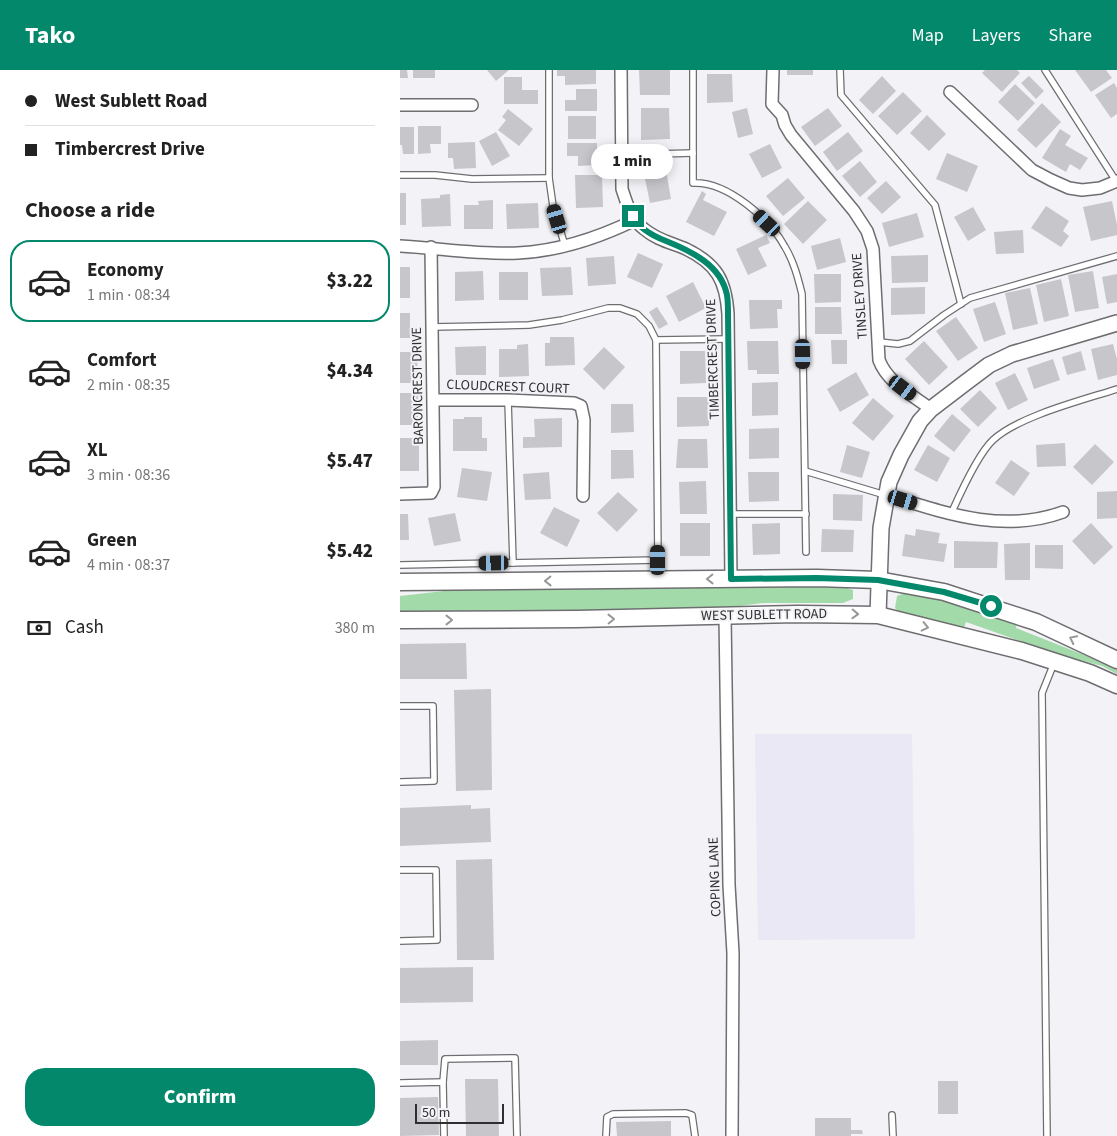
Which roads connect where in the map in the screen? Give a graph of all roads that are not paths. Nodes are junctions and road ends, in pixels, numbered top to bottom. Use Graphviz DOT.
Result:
graph roads {
  1 [pos="549,70"];
  2 [pos="621,70"];
  3 [pos="693,70"];
  4 [pos="772,70"];
  5 [pos="840,70"];
  6 [pos="1045,70"];
  7 [pos="950,92"];
  8 [pos="400,105"];
  9 [pos="472,105"];
  10 [pos="693,153"];
  11 [pos="621,155"];
  12 [pos="400,174"];
  13 [pos="549,178"];
  14 [pos="1117,181"];
  15 [pos="635,220"];
  16 [pos="400,246"];
  17 [pos="565,246"];
  18 [pos="431,247"];
  19 [pos="1117,256"];
  20 [pos="960,304"];
  21 [pos="1116,326"];
  22 [pos="432,327"];
  23 [pos="728,339"];
  24 [pos="656,340"];
  25 [pos="878,342"];
  26 [pos="1117,389"];
  27 [pos="434,400"];
  28 [pos="508,400"];
  29 [pos="930,409"];
  30 [pos="805,472"];
  31 [pos="400,494"];
  32 [pos="887,495"];
  33 [pos="583,496"];
  34 [pos="1063,512"];
  35 [pos="731,514"];
  36 [pos="806,514"];
  37 [pos="951,514"];
  38 [pos="806,552"];
  39 [pos="513,563"];
  40 [pos="400,565"];
  41 [pos="731,579"];
  42 [pos="878,580"];
  43 [pos="400,582"];
  44 [pos="878,615"];
  45 [pos="725,616"];
  46 [pos="400,620"];
  47 [pos="1117,660"];
  48 [pos="1054,661"];
  49 [pos="1117,685"];
  50 [pos="400,706"];
  51 [pos="400,782"];
  52 [pos="400,870"];
  53 [pos="400,941"];
  54 [pos="443,1082"];
  55 [pos="400,1083"];
  56 [pos="892,1115"];
  57 [pos="444,1136"];
  58 [pos="517,1136"];
  59 [pos="606,1136"];
  60 [pos="695,1136"];
  61 [pos="732,1136"];
  62 [pos="893,1136"];
  63 [pos="1047,1136"];
  1 -- 13 [label="lane"];
  2 -- 11 [label="street, TIMBERCREST DRIVE"];
  3 -- 10 [label="lane"];
  4 -- 25 [label="street, TINSLEY DRIVE"];
  5 -- 20 [label="lane"];
  6 -- 14 [label="lane"];
  7 -- 14 [label="street"];
  8 -- 9 [label="street"];
  10 -- 11 [label="lane"];
  10 -- 30 [label="lane"];
  11 -- 15 [label="street, TIMBERCREST DRIVE"];
  12 -- 13 [label="lane"];
  13 -- 17 [label="lane"];
  15 -- 17 [label="street"];
  15 -- 23 [label="street, TIMBERCREST DRIVE"];
  16 -- 18 [label="street"];
  17 -- 18 [label="street"];
  18 -- 22 [label="street, BARONCREST DRIVE"];
  19 -- 20 [label="lane"];
  20 -- 25 [label="lane"];
  21 -- 29 [label="street"];
  22 -- 24 [label="lane"];
  22 -- 27 [label="street, BARONCREST DRIVE"];
  23 -- 24 [label="lane"];
  23 -- 35 [label="street, TIMBERCREST DRIVE"];
  24 -- 39 [label="lane"];
  25 -- 29 [label="street, TINSLEY DRIVE"];
  26 -- 37 [label="lane"];
  27 -- 28 [label="street, CLOUDCREST COURT"];
  27 -- 31 [label="street, BARONCREST DRIVE"];
  28 -- 33 [label="street, CLOUDCREST COURT"];
  28 -- 39 [label="lane"];
  29 -- 32 [label="street"];
  30 -- 32 [label="lane"];
  30 -- 36 [label="lane"];
  32 -- 37 [label="street"];
  32 -- 42 [label="street"];
  34 -- 37 [label="street"];
  35 -- 36 [label="lane"];
  35 -- 41 [label="street, TIMBERCREST DRIVE"];
  36 -- 38 [label="lane"];
  39 -- 40 [label="lane"];
  41 -- 42 [label="main road"];
  41 -- 43 [label="main road, one-way"];
  42 -- 44 [label="street"];
  47 -- 42 [label="main road, one-way"];
  45 -- 44 [label="main road, WEST SUBLETT ROAD, one-way"];
  44 -- 48 [label="main road, WEST SUBLETT ROAD, one-way"];
  46 -- 45 [label="main road, WEST SUBLETT ROAD, one-way"];
  45 -- 61 [label="street, COPING LANE"];
  48 -- 49 [label="main road, WEST SUBLETT ROAD"];
  48 -- 63 [label="lane"];
  50 -- 51 [label="lane"];
  52 -- 53 [label="lane"];
  54 -- 55 [label="lane"];
  54 -- 57 [label="lane"];
  54 -- 58 [label="lane"];
  56 -- 62 [label="lane"];
  59 -- 60 [label="lane"];
}
